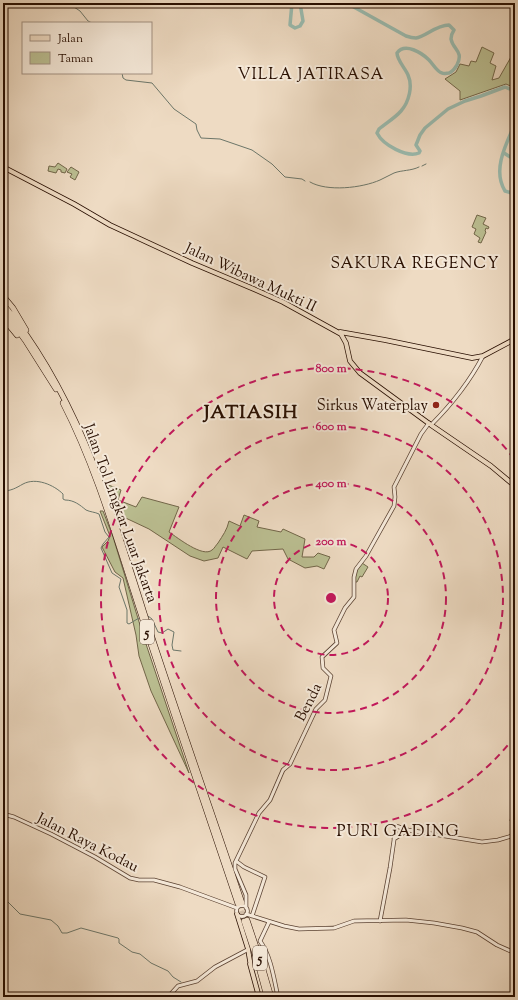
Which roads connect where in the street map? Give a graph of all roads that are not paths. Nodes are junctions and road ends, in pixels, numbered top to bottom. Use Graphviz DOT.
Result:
graph roads {
  1 [pos="3,167"];
  2 [pos="4,294"];
  3 [pos="3,304"];
  4 [pos="3,310"];
  5 [pos="3,318"];
  6 [pos="338,332"];
  7 [pos="515,339"];
  8 [pos="37,350"];
  9 [pos="483,356"];
  10 [pos="36,357"];
  11 [pos="430,424"];
  12 [pos="515,486"];
  13 [pos="3,814"];
  14 [pos="408,830"];
  15 [pos="515,835"];
  16 [pos="394,839"];
  17 [pos="236,861"];
  18 [pos="241,911"];
  19 [pos="252,916"];
  20 [pos="380,921"];
  21 [pos="269,922"];
  22 [pos="247,947"];
  23 [pos="515,953"];
  24 [pos="168,997"];
  25 [pos="259,997"];
  26 [pos="267,997"];
  27 [pos="271,997"];
  28 [pos="278,997"];
  1 -- 6 [label="main road, Jalan Wibawa Mukti II"];
  2 -- 8 [label="highway"];
  3 -- 8 [label="highway, Jalan Tol Lingkar Luar Jakarta / 5"];
  4 -- 10 [label="highway, Jalan Tol Lingkar Luar Jakarta / 5"];
  5 -- 10 [label="highway"];
  6 -- 9 [label="main road"];
  6 -- 11 [label="main road"];
  7 -- 9 [label="main road"];
  8 -- 18 [label="highway, Jalan Tol Lingkar Luar Jakarta / 5"];
  9 -- 11 [label="street"];
  10 -- 18 [label="highway, Jalan Tol Lingkar Luar Jakarta / 5"];
  11 -- 12 [label="main road"];
  11 -- 17 [label="street, Benda"];
  13 -- 18 [label="street, Jalan Raya Kodau"];
  14 -- 15 [label="street"];
  14 -- 16 [label="street"];
  14 -- 16 [label="street"];
  16 -- 20 [label="street"];
  17 -- 18 [label="street"];
  17 -- 19 [label="street"];
  18 -- 19 [label="street, Jalan Raya Kodau"];
  18 -- 22 [label="main road"];
  18 -- 26 [label="highway, Jalan Tol Lingkar Luar Jakarta / 5"];
  18 -- 27 [label="highway, Jalan Tol Lingkar Luar Jakarta / 5"];
  19 -- 21 [label="street, Jalan Raya Kodau"];
  20 -- 21 [label="street, Jalan Raya Kodau"];
  20 -- 23 [label="street, Jalan Raya Kodau"];
  21 -- 28 [label="street"];
  22 -- 24 [label="street"];
  22 -- 25 [label="main road"];
}
